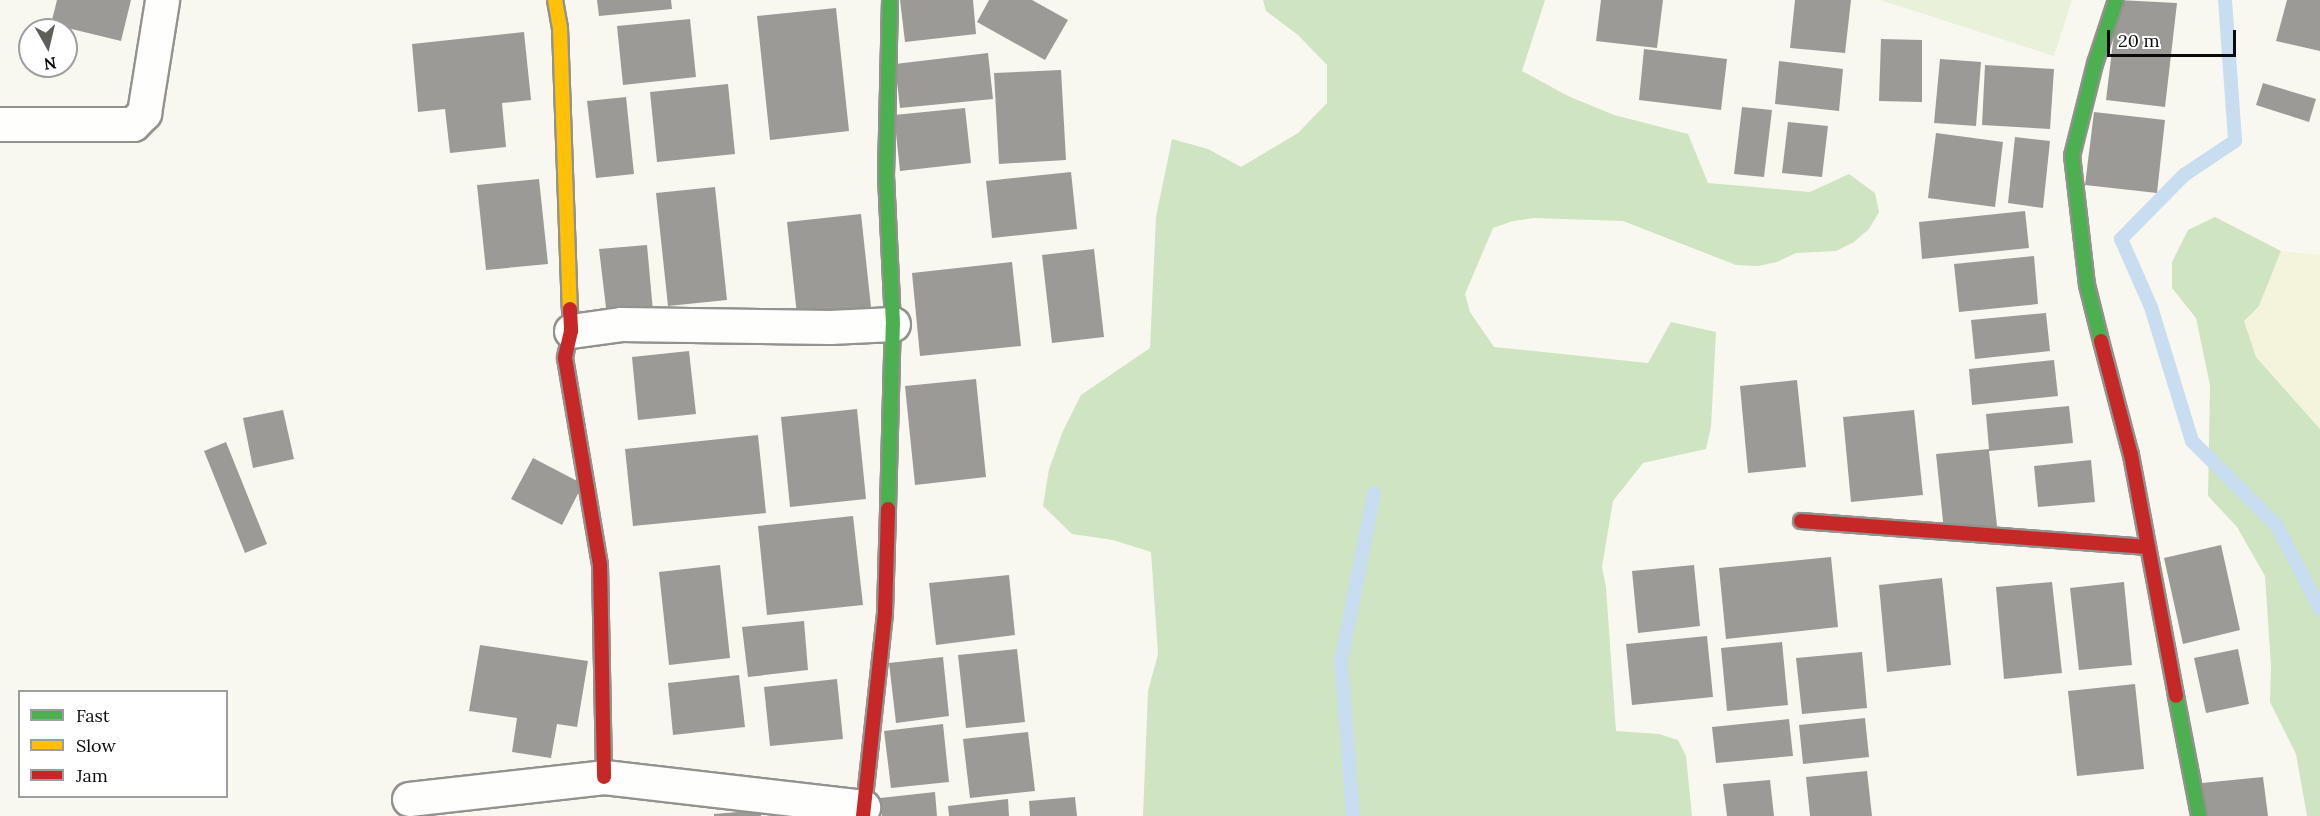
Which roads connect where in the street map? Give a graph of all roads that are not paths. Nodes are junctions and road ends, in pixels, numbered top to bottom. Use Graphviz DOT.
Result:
graph roads {
  1 [pos="162,0"];
  2 [pos="555,0"];
  3 [pos="890,0"];
  4 [pos="2116,0"];
  5 [pos="0,124"];
  6 [pos="893,324"];
  7 [pos="572,331"];
  8 [pos="1801,521"];
  9 [pos="2147,547"];
  10 [pos="604,777"];
  11 [pos="410,799"];
  12 [pos="863,811"];
  13 [pos="2199,816"];
  1 -- 5 [label="street"];
  2 -- 7 [label="street"];
  3 -- 6 [label="street"];
  4 -- 9 [label="street"];
  6 -- 7 [label="street"];
  6 -- 12 [label="street"];
  7 -- 10 [label="street"];
  8 -- 9 [label="street"];
  9 -- 13 [label="street"];
  10 -- 11 [label="street"];
  10 -- 12 [label="street"];
}
